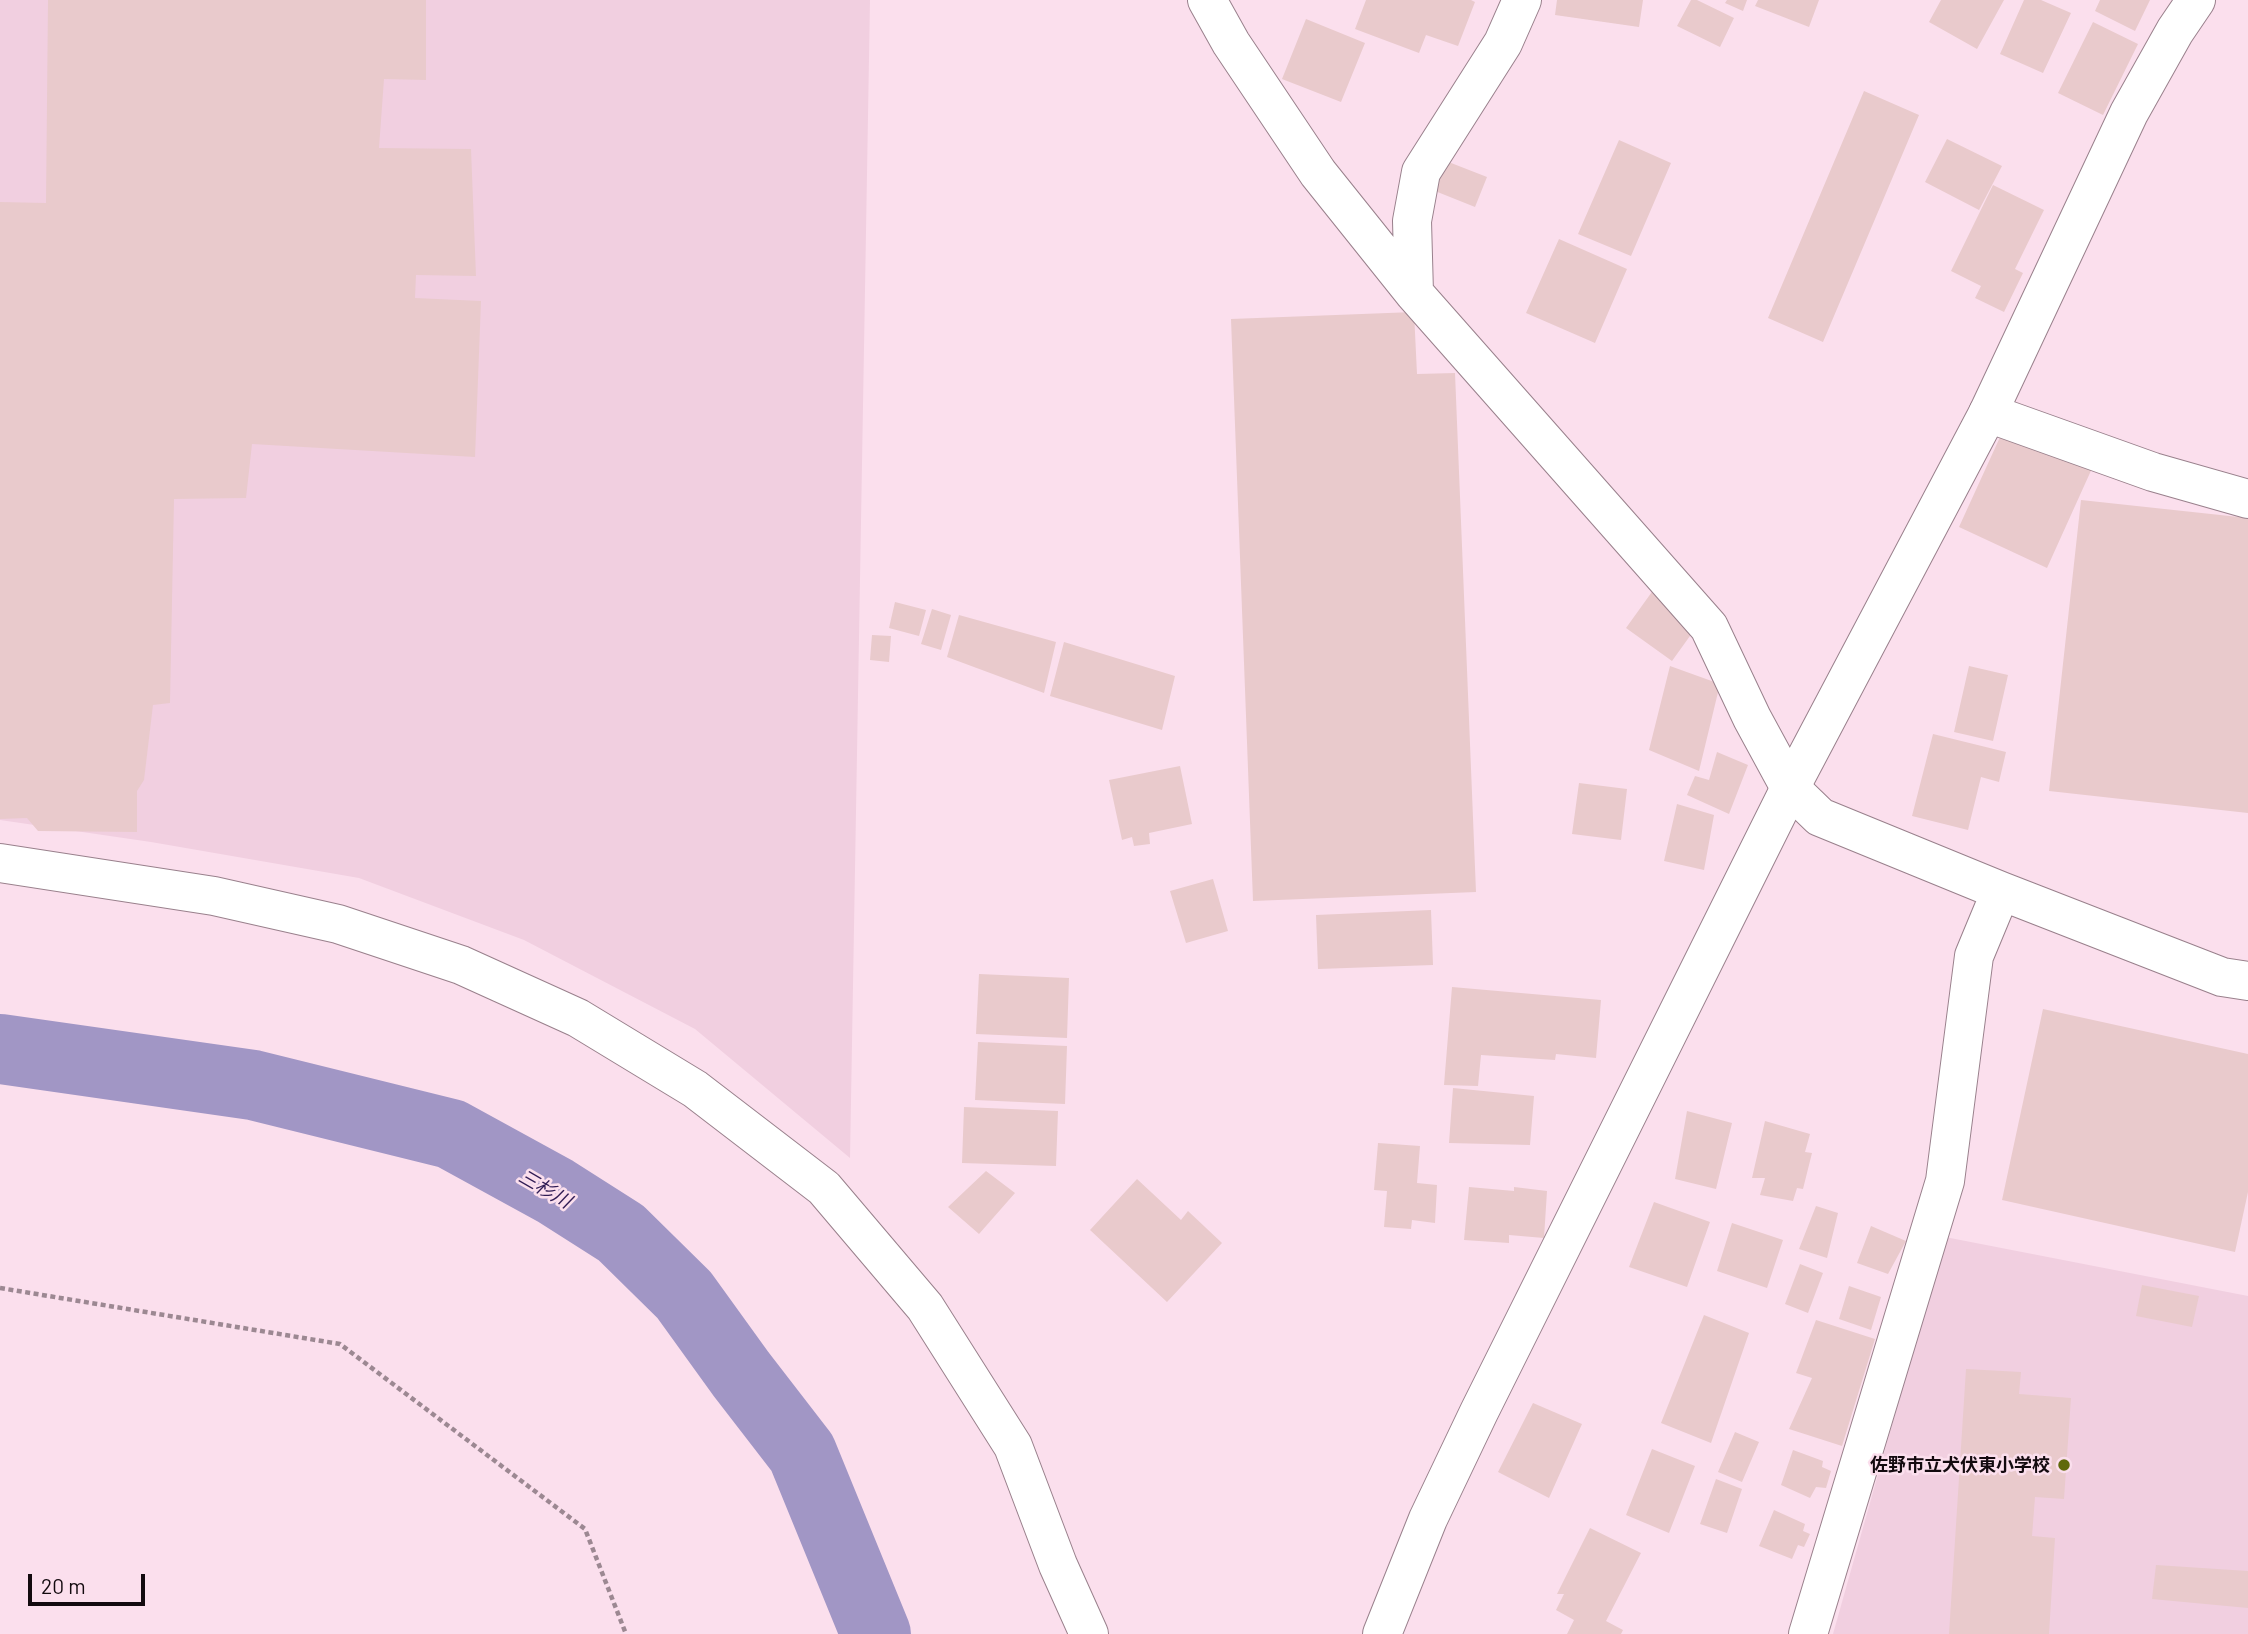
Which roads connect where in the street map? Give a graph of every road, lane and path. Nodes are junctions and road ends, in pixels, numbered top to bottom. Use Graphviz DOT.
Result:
graph roads {
  1 [pos="1207,0"];
  2 [pos="1521,0"];
  3 [pos="2196,0"];
  4 [pos="1413,293"];
  5 [pos="1988,413"];
  6 [pos="2248,499"];
  7 [pos="1790,788"];
  8 [pos="0,863"];
  9 [pos="2001,891"];
  10 [pos="2248,981"];
  11 [pos="0,1287"];
  12 [pos="626,1634"];
  13 [pos="1089,1634"];
  14 [pos="1382,1634"];
  15 [pos="1808,1634"];
  1 -- 4 [label="street"];
  2 -- 4 [label="street"];
  3 -- 5 [label="street"];
  4 -- 7 [label="street"];
  5 -- 6 [label="street"];
  5 -- 7 [label="street"];
  7 -- 9 [label="street"];
  7 -- 14 [label="street"];
  8 -- 13 [label="street"];
  9 -- 10 [label="street"];
  9 -- 15 [label="street"];
  11 -- 12 [label="path"];
}
